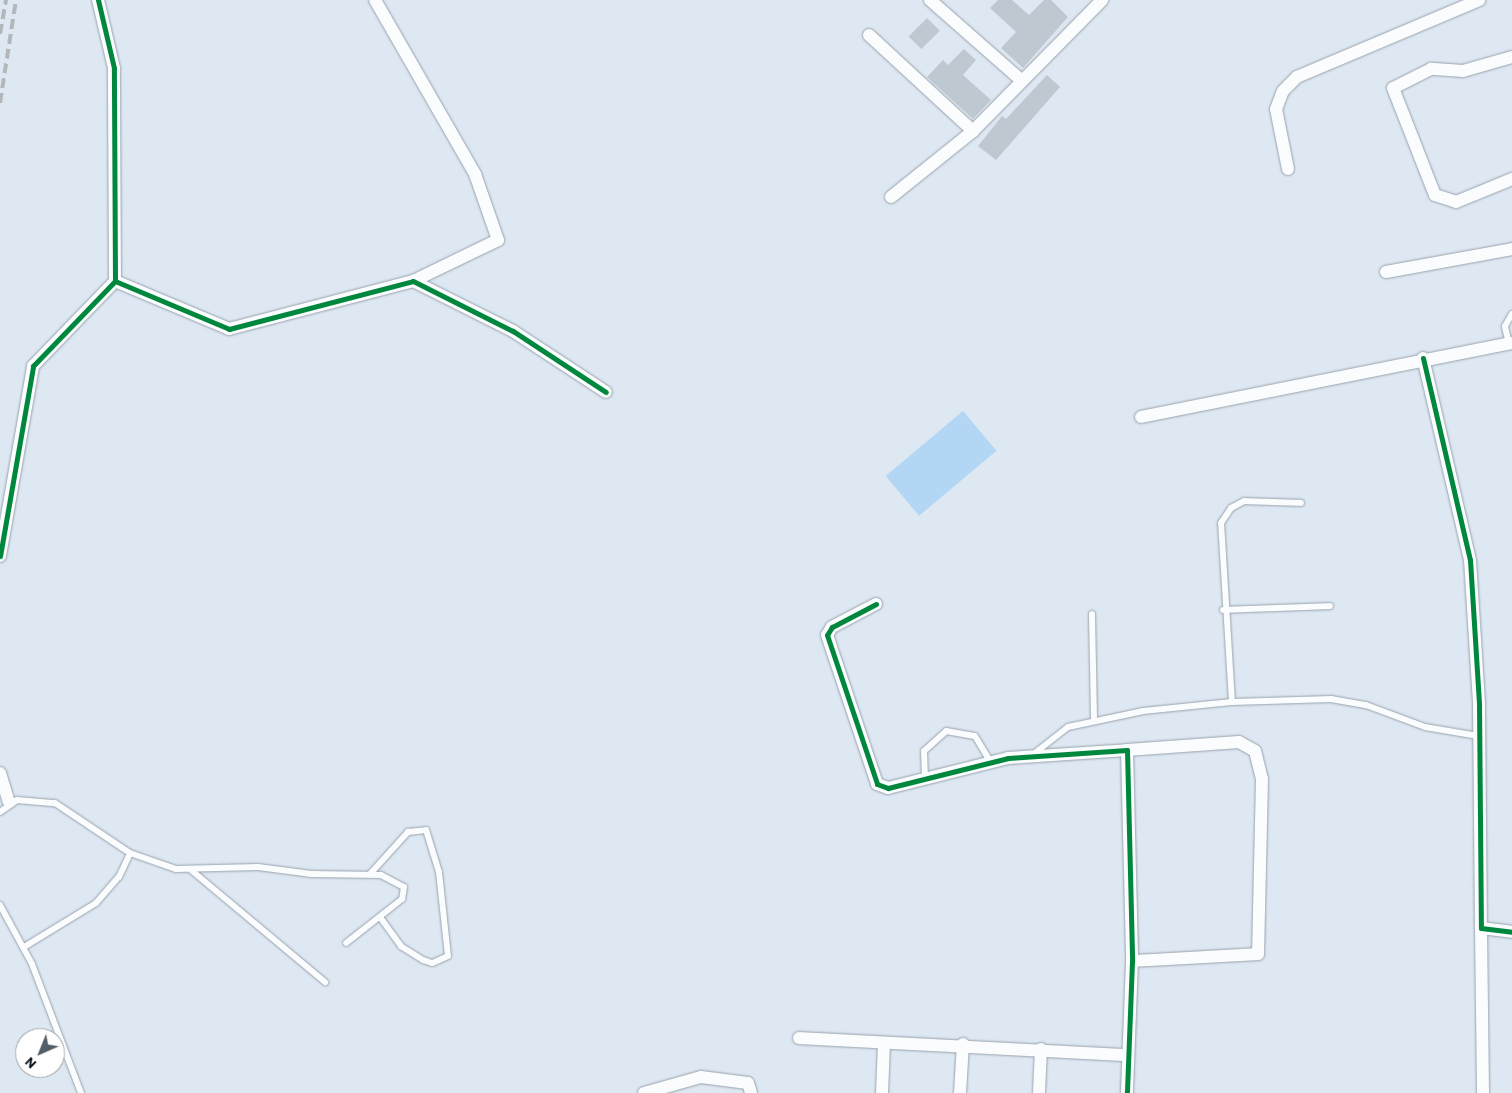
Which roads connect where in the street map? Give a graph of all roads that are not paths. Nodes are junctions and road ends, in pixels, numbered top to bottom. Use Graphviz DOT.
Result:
graph roads {
  1 [pos="98,0"];
  2 [pos="374,0"];
  3 [pos="930,0"];
  4 [pos="1102,0"];
  5 [pos="1479,0"];
  6 [pos="868,35"];
  7 [pos="1512,57"];
  8 [pos="1020,79"];
  9 [pos="973,131"];
  10 [pos="1288,169"];
  11 [pos="1512,179"];
  12 [pos="890,197"];
  13 [pos="1512,249"];
  14 [pos="1386,272"];
  15 [pos="115,281"];
  16 [pos="413,281"];
  17 [pos="1512,314"];
  18 [pos="1511,343"];
  19 [pos="1423,358"];
  20 [pos="606,392"];
  21 [pos="1141,416"];
  22 [pos="1300,503"];
  23 [pos="0,556"];
  24 [pos="876,604"];
  25 [pos="1330,606"];
  26 [pos="1223,610"];
  27 [pos="1092,614"];
  28 [pos="1232,702"];
  29 [pos="1094,720"];
  30 [pos="1478,736"];
  31 [pos="1127,750"];
  32 [pos="1030,756"];
  33 [pos="990,761"];
  34 [pos="0,773"];
  35 [pos="926,780"];
  36 [pos="4,807"];
  37 [pos="130,853"];
  38 [pos="190,870"];
  39 [pos="370,874"];
  40 [pos="0,905"];
  41 [pos="381,918"];
  42 [pos="1481,928"];
  43 [pos="1512,932"];
  44 [pos="346,943"];
  45 [pos="24,947"];
  46 [pos="1132,961"];
  47 [pos="325,982"];
  48 [pos="799,1038"];
  49 [pos="884,1043"];
  50 [pos="963,1044"];
  51 [pos="1041,1049"];
  52 [pos="1127,1055"];
  53 [pos="749,1088"];
  54 [pos="81,1093"];
  55 [pos="644,1093"];
  56 [pos="882,1093"];
  57 [pos="960,1093"];
  58 [pos="1039,1093"];
  59 [pos="1127,1093"];
  60 [pos="1483,1093"];
  1 -- 15 [label="street"];
  2 -- 16 [label="street"];
  3 -- 8 [label="street"];
  4 -- 8 [label="street"];
  5 -- 10 [label="street"];
  6 -- 9 [label="street"];
  7 -- 11 [label="street"];
  8 -- 9 [label="street"];
  9 -- 12 [label="street"];
  13 -- 14 [label="street"];
  15 -- 16 [label="street"];
  15 -- 23 [label="street"];
  16 -- 20 [label="street"];
  17 -- 18 [label="lane"];
  18 -- 19 [label="street"];
  19 -- 21 [label="street"];
  19 -- 30 [label="street"];
  22 -- 26 [label="lane"];
  24 -- 35 [label="street"];
  25 -- 26 [label="lane"];
  26 -- 28 [label="lane"];
  27 -- 29 [label="lane"];
  28 -- 29 [label="lane"];
  28 -- 30 [label="lane"];
  29 -- 32 [label="lane"];
  30 -- 42 [label="street"];
  31 -- 32 [label="street"];
  31 -- 46 [label="street"];
  31 -- 46 [label="street"];
  32 -- 33 [label="street"];
  33 -- 35 [label="street"];
  33 -- 35 [label="lane"];
  34 -- 36 [label="street"];
  36 -- 37 [label="lane"];
  37 -- 38 [label="lane"];
  37 -- 45 [label="lane"];
  38 -- 39 [label="lane"];
  38 -- 47 [label="lane"];
  39 -- 41 [label="lane"];
  39 -- 41 [label="lane"];
  40 -- 45 [label="lane"];
  41 -- 44 [label="lane"];
  42 -- 43 [label="street"];
  42 -- 60 [label="street"];
  45 -- 54 [label="lane"];
  46 -- 52 [label="street"];
  48 -- 49 [label="street"];
  49 -- 50 [label="street"];
  49 -- 56 [label="street"];
  50 -- 51 [label="street"];
  50 -- 57 [label="street"];
  51 -- 52 [label="street"];
  51 -- 58 [label="street"];
  52 -- 59 [label="street"];
  53 -- 55 [label="street"];
}
